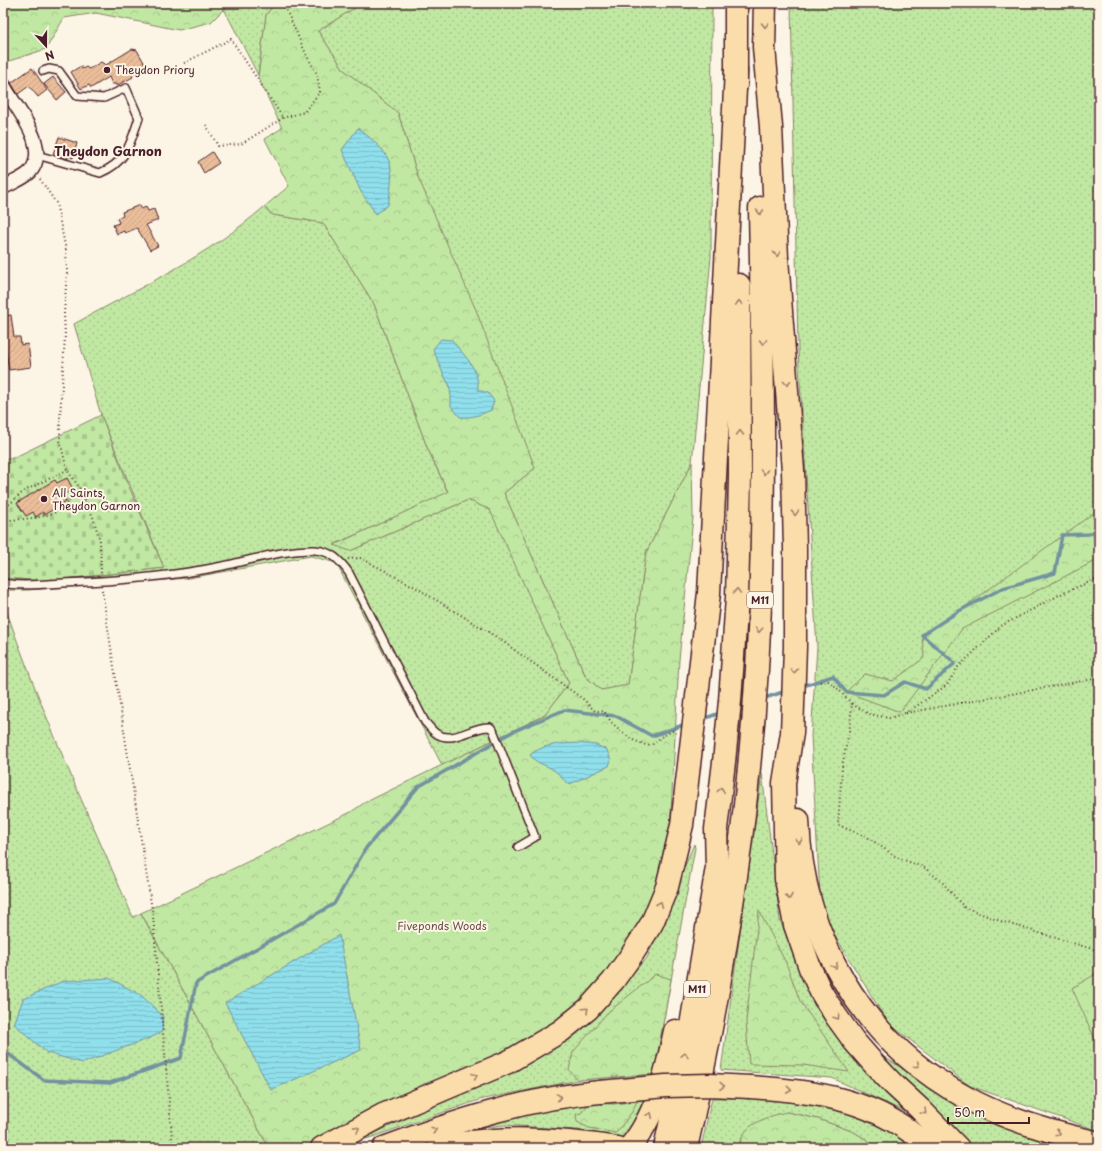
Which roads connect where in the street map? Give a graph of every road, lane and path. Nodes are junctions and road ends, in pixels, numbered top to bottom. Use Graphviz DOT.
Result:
graph roads {
  1 [pos="283,3"];
  2 [pos="736,3"];
  3 [pos="765,3"];
  4 [pos="764,47"];
  5 [pos="184,63"];
  6 [pos="736,70"];
  7 [pos="43,71"];
  8 [pos="3,84"];
  9 [pos="283,118"];
  10 [pos="206,125"];
  11 [pos="37,155"];
  12 [pos="32,168"];
  13 [pos="3,188"];
  14 [pos="67,470"];
  15 [pos="79,487"];
  16 [pos="3,510"];
  17 [pos="3,521"];
  18 [pos="341,561"];
  19 [pos="1099,578"];
  20 [pos="101,582"];
  21 [pos="3,583"];
  22 [pos="1099,678"];
  23 [pos="820,682"];
  24 [pos="852,704"];
  25 [pos="903,714"];
  26 [pos="676,729"];
  27 [pos="792,733"];
  28 [pos="716,829"];
  29 [pos="518,847"];
  30 [pos="1099,951"];
  31 [pos="1099,1143"];
  32 [pos="173,1148"];
  33 [pos="322,1148"];
  34 [pos="384,1148"];
  35 [pos="439,1148"];
  36 [pos="617,1148"];
  37 [pos="629,1148"];
  38 [pos="665,1148"];
  39 [pos="686,1148"];
  40 [pos="931,1148"];
  41 [pos="958,1148"];
  1 -- 9 [label="path"];
  2 -- 6 [label="highway, M11"];
  3 -- 4 [label="highway, M11, one-way"];
  4 -- 27 [label="highway, one-way"];
  4 -- 39 [label="highway, M11, one-way"];
  5 -- 9 [label="path"];
  28 -- 6 [label="highway, M11, one-way"];
  33 -- 6 [label="highway, one-way"];
  7 -- 11 [label="lane"];
  8 -- 11 [label="street"];
  9 -- 10 [label="path"];
  11 -- 12 [label="street"];
  12 -- 13 [label="street"];
  12 -- 14 [label="path"];
  14 -- 15 [label="path"];
  14 -- 16 [label="path"];
  15 -- 17 [label="path"];
  15 -- 20 [label="path"];
  18 -- 20 [label="lane"];
  18 -- 26 [label="path"];
  18 -- 29 [label="lane"];
  19 -- 25 [label="path"];
  20 -- 21 [label="lane"];
  20 -- 32 [label="path"];
  22 -- 25 [label="path"];
  23 -- 24 [label="path"];
  24 -- 25 [label="path"];
  24 -- 30 [label="path"];
  27 -- 31 [label="highway, one-way"];
  27 -- 41 [label="highway, one-way"];
  37 -- 28 [label="highway, one-way"];
  38 -- 28 [label="highway, M11, one-way"];
  34 -- 40 [label="highway, one-way, bridge"];
  35 -- 36 [label="highway"];
}
